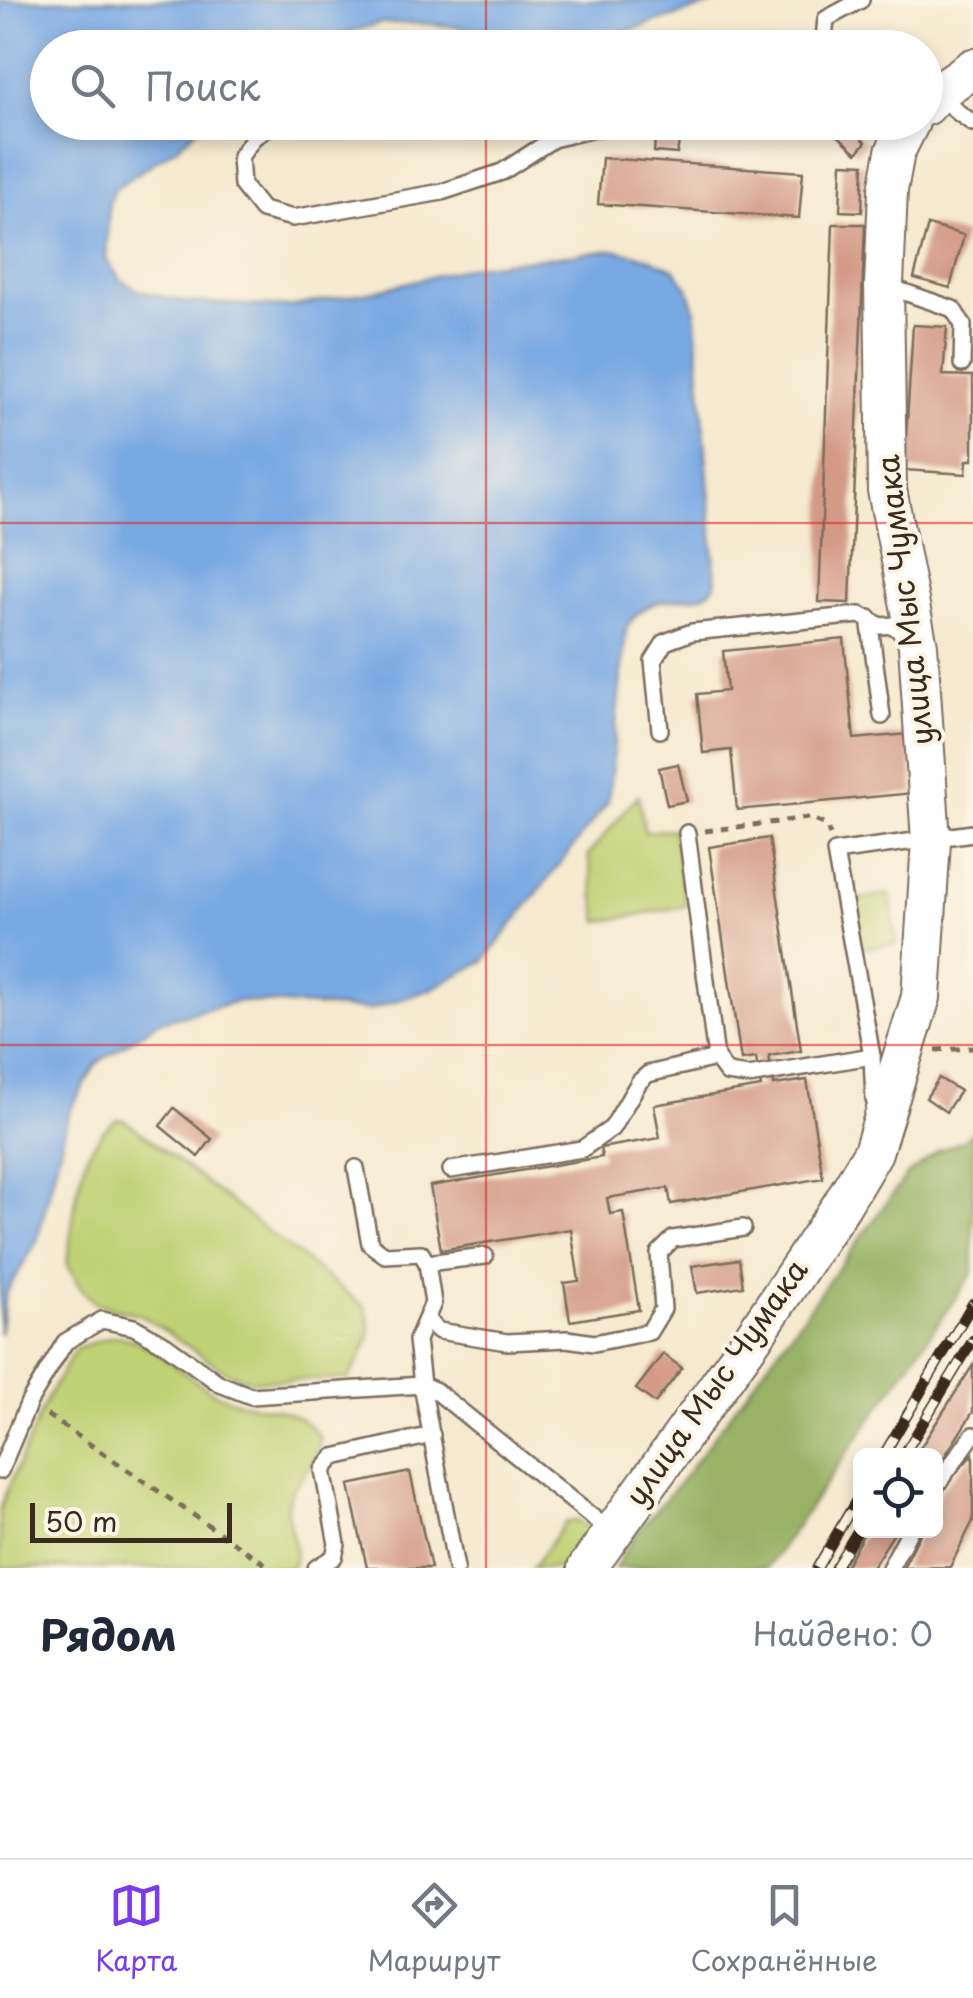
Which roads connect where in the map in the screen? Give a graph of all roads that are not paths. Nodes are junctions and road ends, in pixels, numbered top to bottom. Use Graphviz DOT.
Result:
graph roads {
  1 [pos="861,0"];
  2 [pos="825,30"];
  3 [pos="973,68"];
  4 [pos="943,90"];
  5 [pos="943,104"];
  6 [pos="973,123"];
  7 [pos="251,140"];
  8 [pos="551,140"];
  9 [pos="901,140"];
  10 [pos="884,284"];
  11 [pos="962,364"];
  12 [pos="868,618"];
  13 [pos="918,646"];
  14 [pos="882,716"];
  15 [pos="660,730"];
  16 [pos="973,832"];
  17 [pos="687,834"];
  18 [pos="930,841"];
  19 [pos="872,1056"];
  20 [pos="716,1058"];
  21 [pos="873,1152"];
  22 [pos="356,1168"];
  23 [pos="451,1170"];
  24 [pos="743,1228"];
  25 [pos="485,1256"];
  26 [pos="427,1263"];
  27 [pos="427,1320"];
  28 [pos="422,1385"];
  29 [pos="432,1434"];
  30 [pos="973,1435"];
  31 [pos="0,1471"];
  32 [pos="943,1476"];
  33 [pos="611,1532"];
  34 [pos="906,1538"];
  35 [pos="316,1568"];
  36 [pos="456,1568"];
  37 [pos="587,1568"];
  38 [pos="890,1568"];
  1 -- 2 [label="lane"];
  3 -- 4 [label="street"];
  5 -- 6 [label="lane"];
  7 -- 8 [label="lane"];
  9 -- 10 [label="street, улица Мыс Чумака"];
  10 -- 11 [label="lane"];
  10 -- 13 [label="street, улица Мыс Чумака"];
  12 -- 13 [label="lane"];
  12 -- 14 [label="lane"];
  12 -- 15 [label="lane"];
  13 -- 18 [label="street, улица Мыс Чумака"];
  16 -- 18 [label="lane"];
  17 -- 20 [label="lane"];
  18 -- 19 [label="lane"];
  18 -- 21 [label="street, улица Мыс Чумака"];
  19 -- 20 [label="lane"];
  19 -- 21 [label="lane"];
  20 -- 23 [label="lane"];
  21 -- 33 [label="street, улица Мыс Чумака"];
  22 -- 26 [label="lane"];
  24 -- 27 [label="lane"];
  25 -- 26 [label="lane"];
  26 -- 27 [label="lane"];
  27 -- 28 [label="lane"];
  28 -- 29 [label="lane"];
  28 -- 31 [label="lane"];
  28 -- 33 [label="lane"];
  29 -- 35 [label="lane"];
  29 -- 36 [label="lane"];
  30 -- 32 [label="lane"];
  33 -- 37 [label="street, улица Мыс Чумака"];
  34 -- 38 [label="lane"];
}
